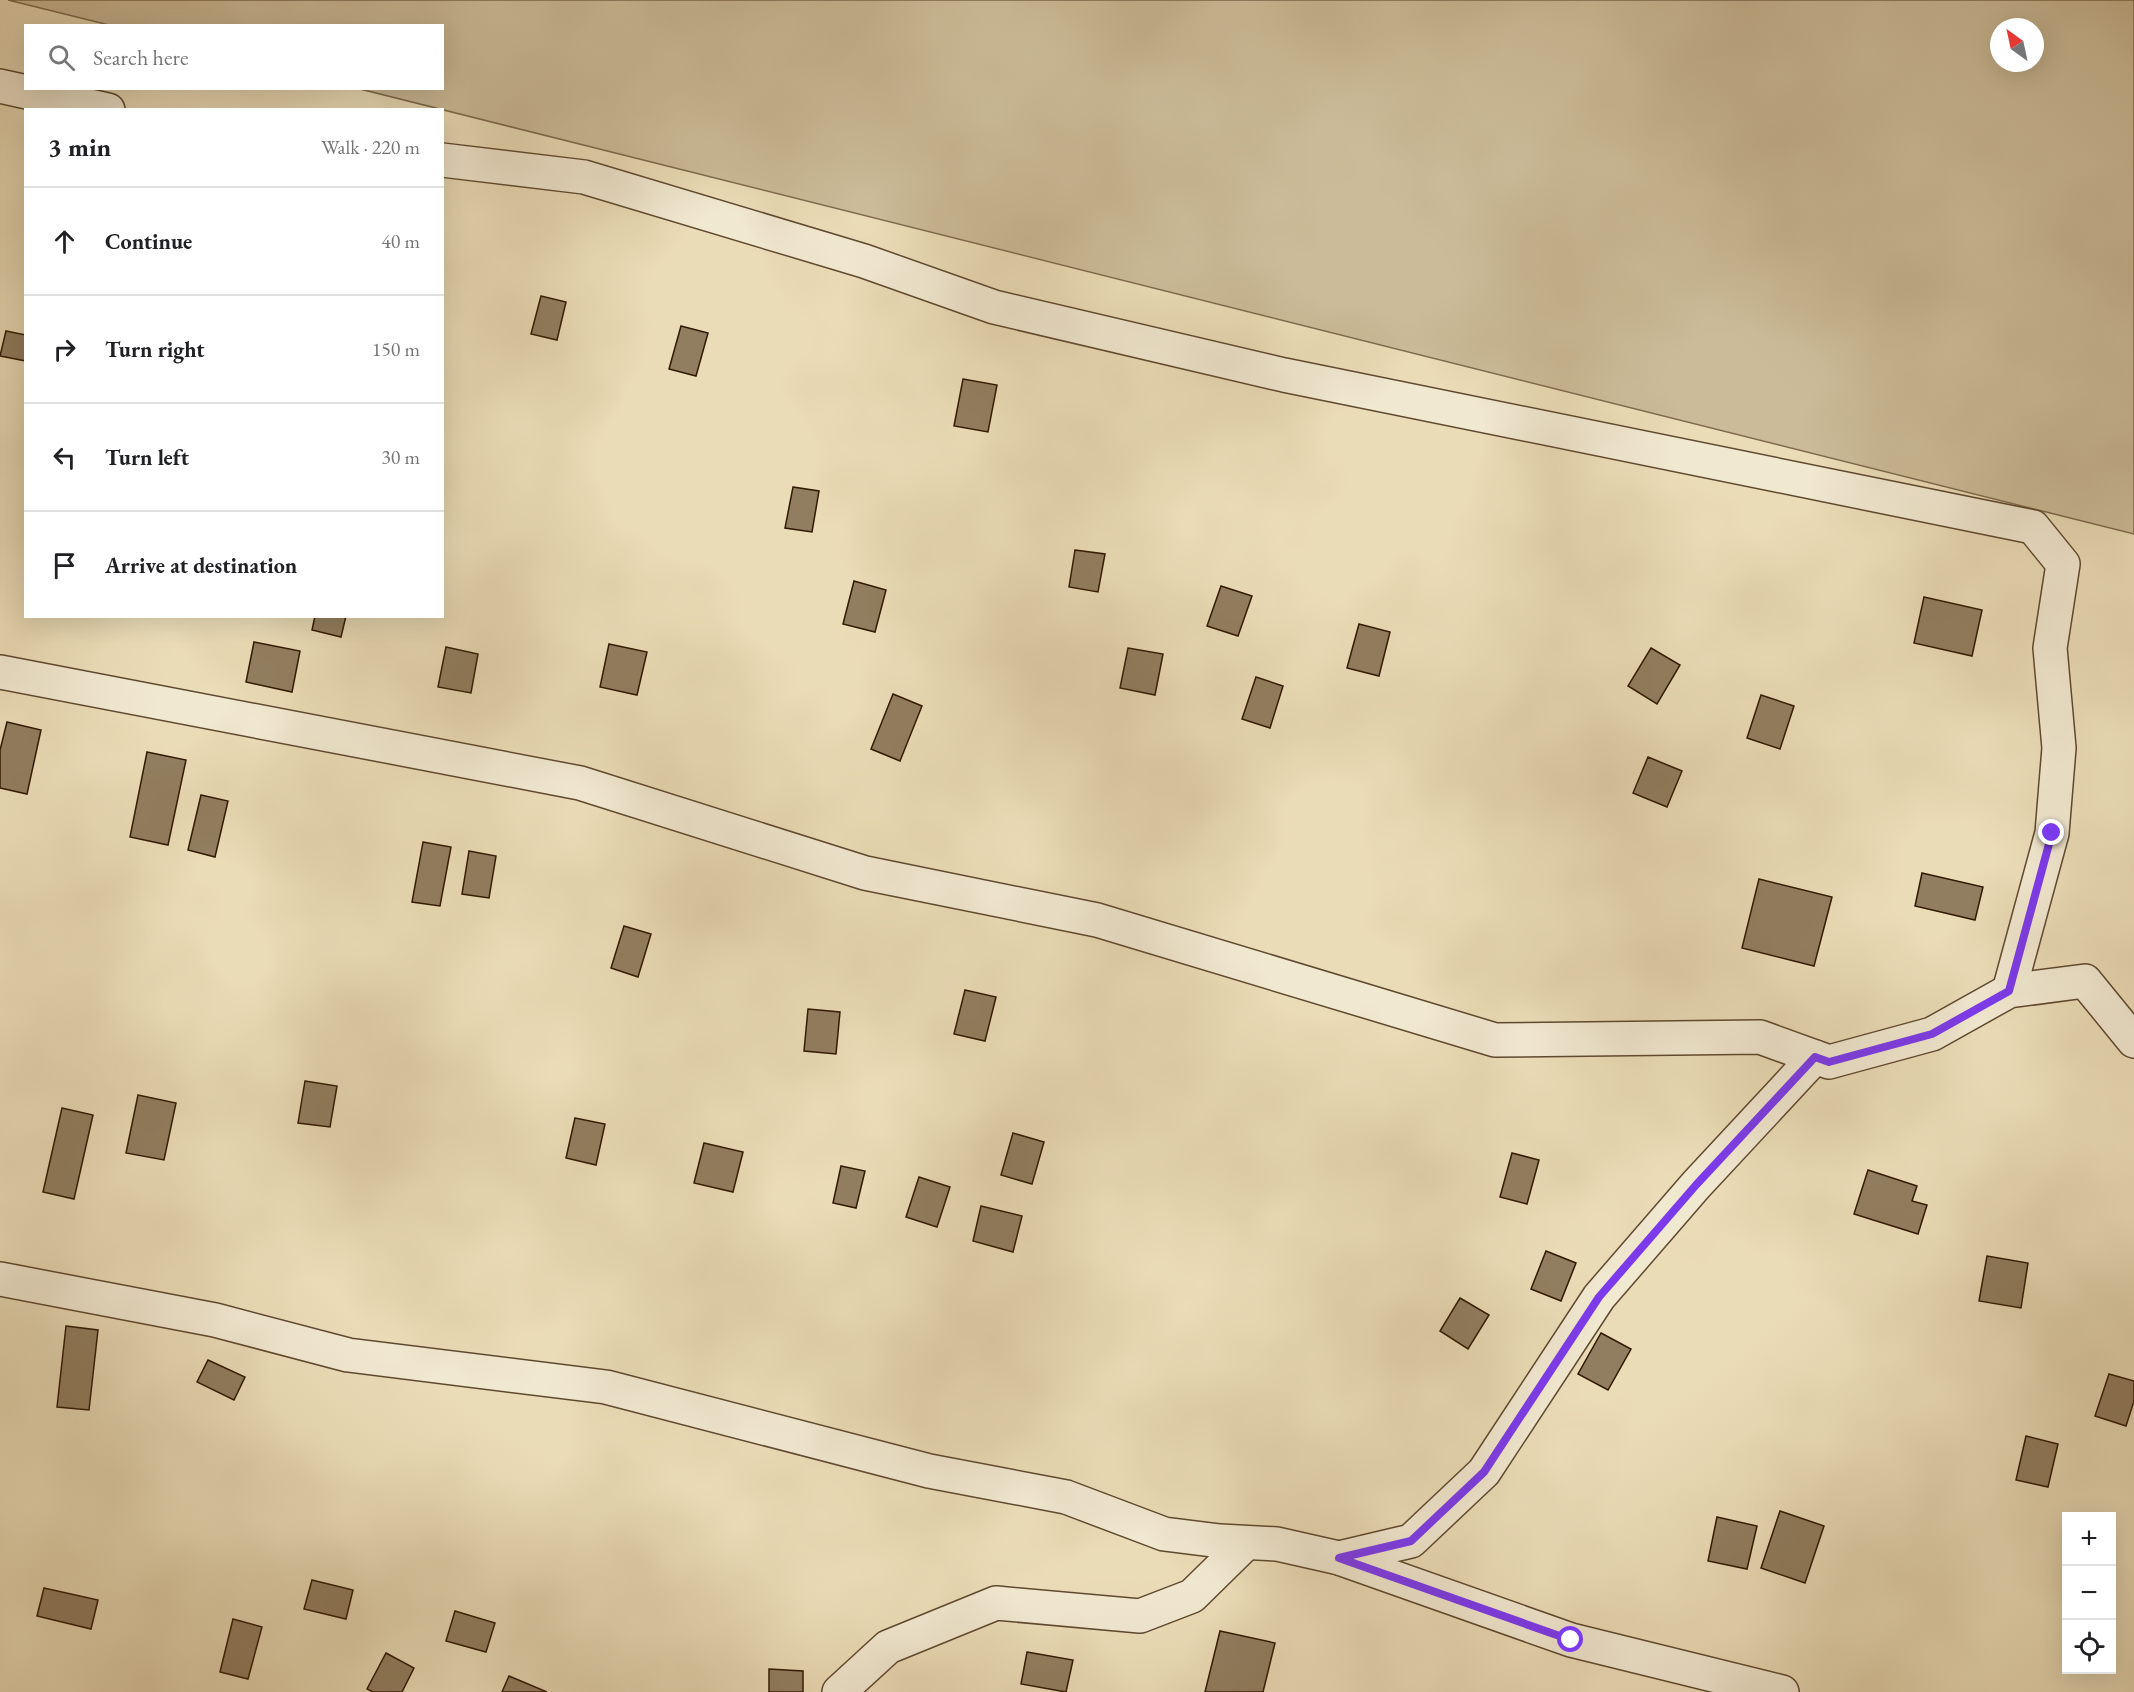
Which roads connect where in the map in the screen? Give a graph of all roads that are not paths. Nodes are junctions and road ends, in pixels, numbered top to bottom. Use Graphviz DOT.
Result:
graph roads {
  1 [pos="0,86"];
  2 [pos="99,108"];
  3 [pos="444,160"];
  4 [pos="0,672"];
  5 [pos="2009,991"];
  6 [pos="2134,1041"];
  7 [pos="1815,1057"];
  8 [pos="0,1279"];
  9 [pos="1246,1543"];
  10 [pos="1339,1558"];
  11 [pos="839,1692"];
  12 [pos="1782,1692"];
  1 -- 2 [label="lane"];
  3 -- 5 [label="lane"];
  4 -- 7 [label="lane"];
  5 -- 6 [label="lane"];
  5 -- 7 [label="lane"];
  7 -- 10 [label="lane"];
  8 -- 9 [label="lane"];
  9 -- 10 [label="lane"];
  9 -- 11 [label="lane"];
  10 -- 12 [label="lane"];
}
